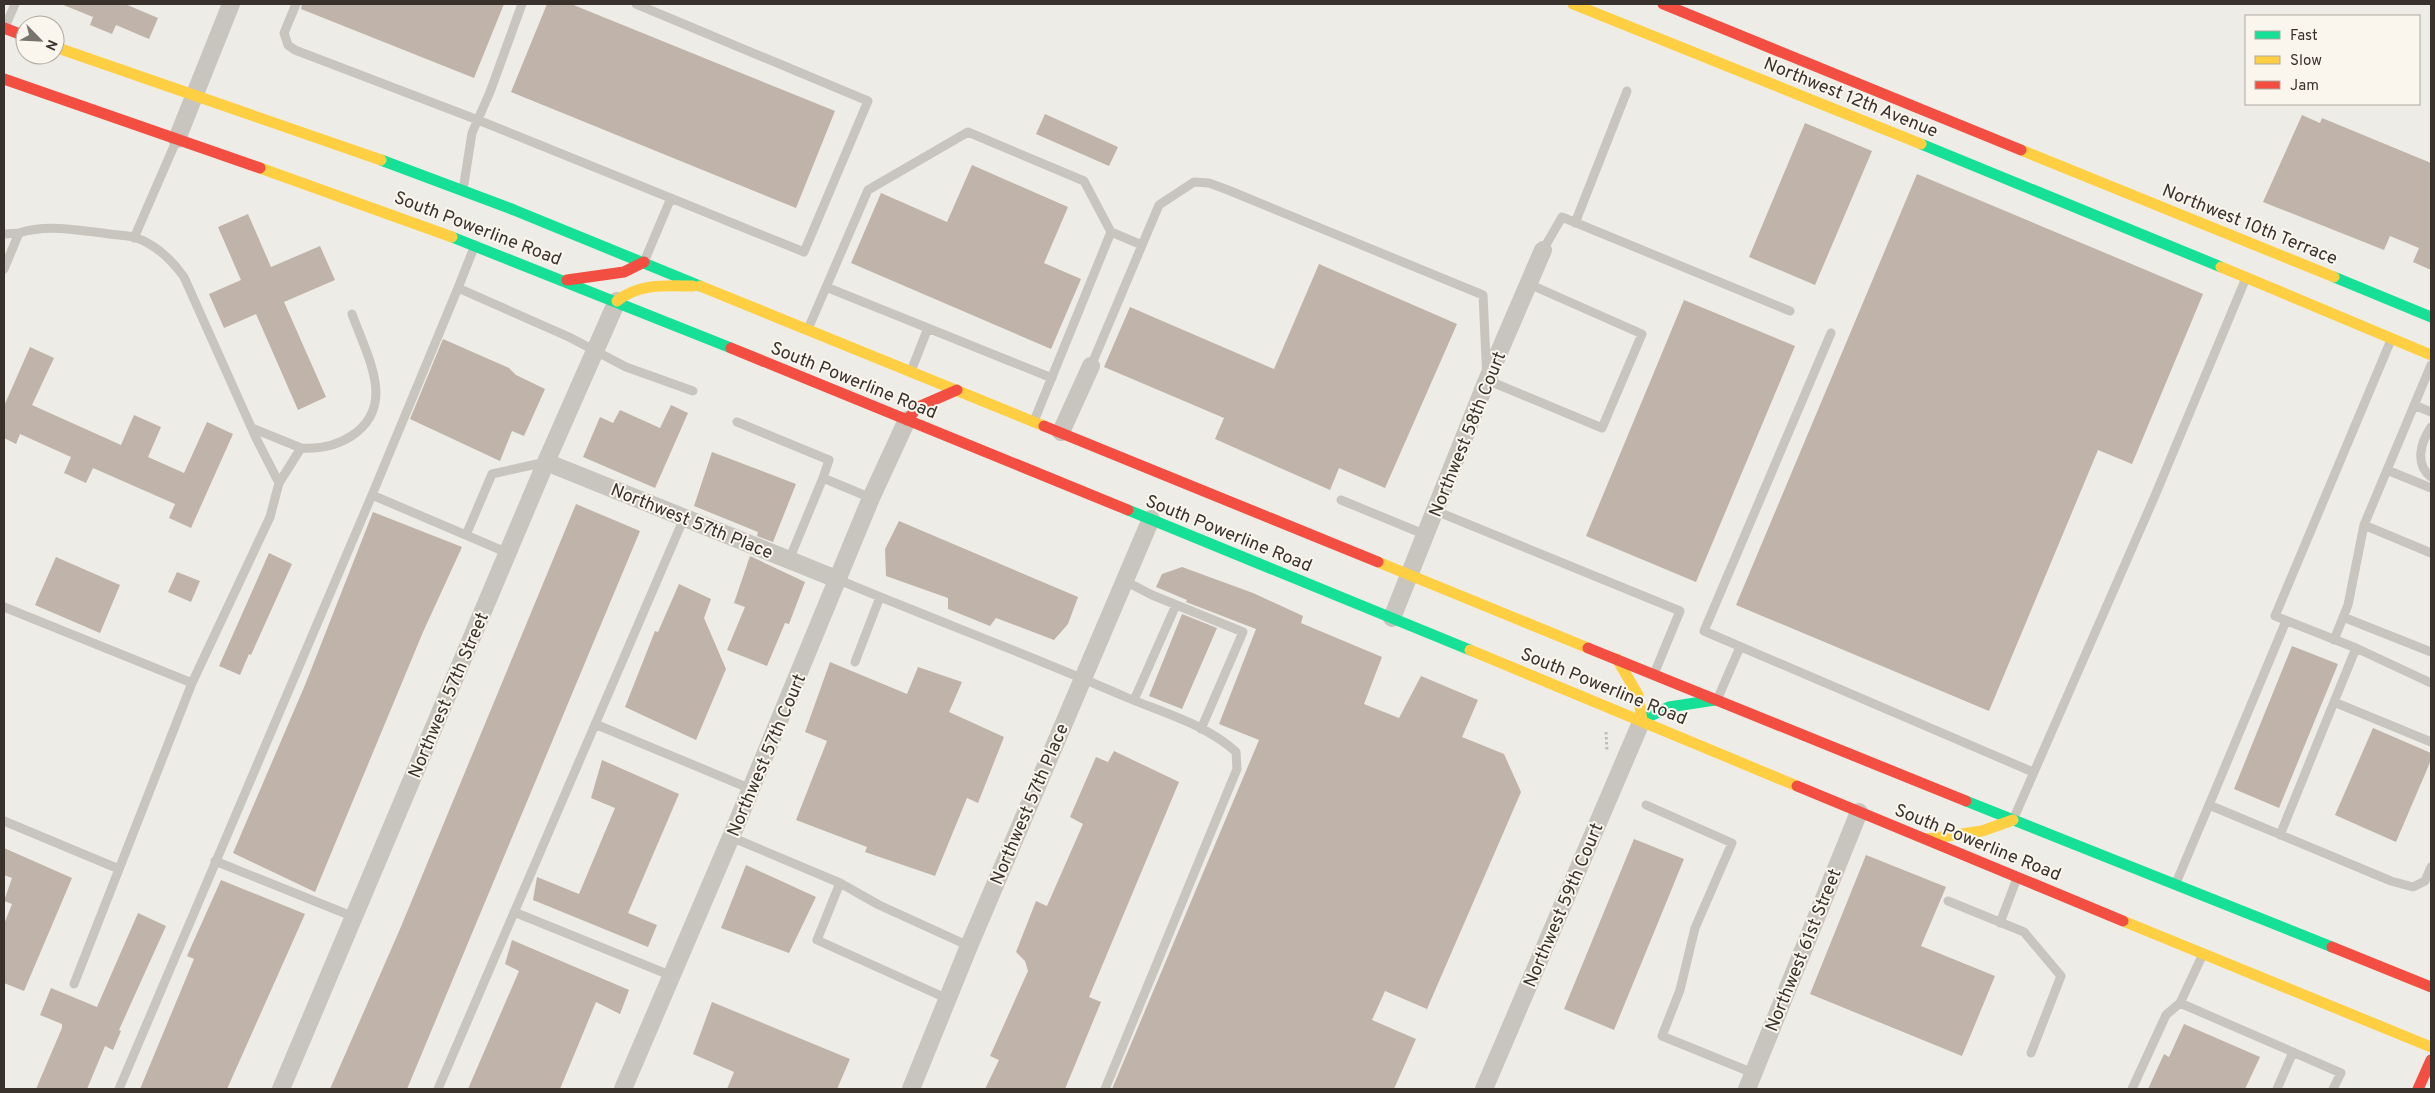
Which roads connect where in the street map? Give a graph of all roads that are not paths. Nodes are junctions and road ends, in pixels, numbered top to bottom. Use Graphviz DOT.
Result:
graph roads {
  1 [pos="15,4"];
  2 [pos="232,4"];
  3 [pos="296,4"];
  4 [pos="522,4"];
  5 [pos="636,4"];
  6 [pos="1573,4"];
  7 [pos="1663,4"];
  8 [pos="4,28"];
  9 [pos="65,50"];
  10 [pos="4,79"];
  11 [pos="1627,91"];
  12 [pos="195,96"];
  13 [pos="478,120"];
  14 [pos="177,139"];
  15 [pos="2056,163"];
  16 [pos="463,190"];
  17 [pos="671,198"];
  18 [pos="1575,223"];
  19 [pos="1111,232"];
  20 [pos="19,233"];
  21 [pos="4,234"];
  22 [pos="134,238"];
  23 [pos="475,245"];
  24 [pos="1142,245"];
  25 [pos="1543,250"];
  26 [pos="644,262"];
  27 [pos="4,269"];
  28 [pos="2246,278"];
  29 [pos="565,280"];
  30 [pos="1529,284"];
  31 [pos="705,286"];
  32 [pos="826,286"];
  33 [pos="458,288"];
  34 [pos="616,302"];
  35 [pos="1790,311"];
  36 [pos="352,314"];
  37 [pos="2431,317"];
  38 [pos="928,328"];
  39 [pos="808,329"];
  40 [pos="1831,333"];
  41 [pos="2392,338"];
  42 [pos="595,350"];
  43 [pos="2431,355"];
  44 [pos="2431,365"];
  45 [pos="1091,366"];
  46 [pos="911,371"];
  47 [pos="1052,378"];
  48 [pos="1487,380"];
  49 [pos="957,390"];
  50 [pos="693,391"];
  51 [pos="2414,405"];
  52 [pos="2431,412"];
  53 [pos="907,420"];
  54 [pos="1034,421"];
  55 [pos="736,422"];
  56 [pos="2431,427"];
  57 [pos="252,428"];
  58 [pos="1061,432"];
  59 [pos="301,448"];
  60 [pos="546,462"];
  61 [pos="2387,470"];
  62 [pos="2431,476"];
  63 [pos="823,478"];
  64 [pos="279,483"];
  65 [pos="2431,488"];
  66 [pos="372,495"];
  67 [pos="871,498"];
  68 [pos="1341,500"];
  69 [pos="1436,511"];
  70 [pos="684,518"];
  71 [pos="1151,519"];
  72 [pos="2364,525"];
  73 [pos="466,535"];
  74 [pos="1426,535"];
  75 [pos="508,553"];
  76 [pos="2431,553"];
  77 [pos="789,560"];
  78 [pos="1410,574"];
  79 [pos="839,580"];
  80 [pos="1125,581"];
  81 [pos="880,597"];
  82 [pos="1176,605"];
  83 [pos="4,607"];
  84 [pos="2344,617"];
  85 [pos="1392,618"];
  86 [pos="2286,621"];
  87 [pos="2334,640"];
  88 [pos="1740,647"];
  89 [pos="2356,648"];
  90 [pos="2431,652"];
  91 [pos="1617,659"];
  92 [pos="855,662"];
  93 [pos="1654,674"];
  94 [pos="1082,678"];
  95 [pos="192,683"];
  96 [pos="2431,684"];
  97 [pos="1134,700"];
  98 [pos="1717,700"];
  99 [pos="2334,702"];
  100 [pos="1642,720"];
  101 [pos="595,724"];
  102 [pos="1201,729"];
  103 [pos="2431,742"];
  104 [pos="2033,772"];
  105 [pos="751,789"];
  106 [pos="1646,805"];
  107 [pos="2209,805"];
  108 [pos="1859,812"];
  109 [pos="2013,820"];
  110 [pos="4,821"];
  111 [pos="2280,835"];
  112 [pos="731,837"];
  113 [pos="1925,840"];
  114 [pos="215,860"];
  115 [pos="2431,867"];
  116 [pos="119,869"];
  117 [pos="2017,877"];
  118 [pos="840,882"];
  119 [pos="2176,883"];
  120 [pos="1948,902"];
  121 [pos="514,912"];
  122 [pos="354,917"];
  123 [pos="2000,923"];
  124 [pos="969,946"];
  125 [pos="2203,954"];
  126 [pos="672,976"];
  127 [pos="74,984"];
  128 [pos="2431,987"];
  129 [pos="948,999"];
  130 [pos="2180,1003"];
  131 [pos="2431,1047"];
  132 [pos="2031,1052"];
  133 [pos="2293,1052"];
  134 [pos="2431,1060"];
  135 [pos="1750,1081"];
  136 [pos="119,1089"];
  137 [pos="281,1089"];
  138 [pos="438,1089"];
  139 [pos="623,1089"];
  140 [pos="911,1089"];
  141 [pos="1105,1089"];
  142 [pos="1484,1089"];
  143 [pos="2132,1089"];
  144 [pos="2277,1089"];
  145 [pos="2333,1089"];
  146 [pos="2418,1089"];
  1 -- 8 [label="lane"];
  2 -- 12 [label="street"];
  3 -- 13 [label="lane"];
  4 -- 13 [label="lane"];
  5 -- 17 [label="lane"];
  6 -- 28 [label="main road, Northwest 12th Avenue"];
  7 -- 15 [label="main road, Northwest 12th Avenue"];
  9 -- 12 [label="main road, South Powerline Road"];
  10 -- 14 [label="main road, South Powerline Road"];
  11 -- 18 [label="lane"];
  12 -- 14 [label="street"];
  12 -- 16 [label="main road, South Powerline Road"];
  13 -- 16 [label="lane"];
  13 -- 17 [label="lane"];
  14 -- 22 [label="lane"];
  14 -- 23 [label="main road, South Powerline Road"];
  15 -- 37 [label="main road, Northwest 10th Terrace"];
  16 -- 26 [label="main road, South Powerline Road"];
  17 -- 26 [label="lane"];
  18 -- 25 [label="lane"];
  18 -- 35 [label="lane"];
  19 -- 24 [label="lane"];
  19 -- 32 [label="lane"];
  19 -- 47 [label="lane"];
  20 -- 21 [label="lane"];
  20 -- 22 [label="lane"];
  20 -- 27 [label="lane"];
  22 -- 57 [label="lane"];
  23 -- 29 [label="main road, South Powerline Road"];
  23 -- 33 [label="lane"];
  24 -- 45 [label="lane"];
  24 -- 48 [label="lane"];
  25 -- 30 [label="street, Northwest 58th Court"];
  26 -- 29 [label="main road"];
  26 -- 31 [label="main road, South Powerline Road"];
  28 -- 41 [label="main road"];
  28 -- 104 [label="lane"];
  29 -- 34 [label="main road, South Powerline Road"];
  30 -- 48 [label="street, Northwest 58th Court"];
  30 -- 48 [label="lane"];
  31 -- 34 [label="main road"];
  31 -- 39 [label="main road, South Powerline Road"];
  32 -- 38 [label="lane"];
  32 -- 39 [label="lane"];
  33 -- 42 [label="lane"];
  33 -- 66 [label="lane"];
  34 -- 42 [label="street, Northwest 57th Street"];
  34 -- 53 [label="main road, South Powerline Road"];
  36 -- 59 [label="lane"];
  38 -- 46 [label="lane"];
  38 -- 47 [label="lane"];
  39 -- 46 [label="main road, South Powerline Road"];
  40 -- 88 [label="lane"];
  41 -- 43 [label="main road"];
  41 -- 86 [label="lane"];
  42 -- 50 [label="lane"];
  42 -- 60 [label="street, Northwest 57th Street"];
  44 -- 51 [label="lane"];
  45 -- 58 [label="street"];
  46 -- 49 [label="main road, South Powerline Road"];
  47 -- 54 [label="lane"];
  48 -- 69 [label="street, Northwest 58th Court"];
  49 -- 53 [label="main road"];
  49 -- 54 [label="main road, South Powerline Road"];
  51 -- 52 [label="lane"];
  51 -- 61 [label="lane"];
  53 -- 67 [label="street, Northwest 57th Court"];
  53 -- 71 [label="main road, South Powerline Road"];
  54 -- 58 [label="main road, South Powerline Road"];
  55 -- 63 [label="lane"];
  56 -- 62 [label="lane"];
  57 -- 59 [label="lane"];
  57 -- 64 [label="lane"];
  58 -- 78 [label="main road, South Powerline Road"];
  59 -- 64 [label="lane"];
  60 -- 70 [label="street, Northwest 57th Place"];
  60 -- 73 [label="lane"];
  60 -- 75 [label="street, Northwest 57th Street"];
  61 -- 65 [label="lane"];
  61 -- 72 [label="lane"];
  63 -- 67 [label="lane"];
  63 -- 77 [label="lane"];
  64 -- 95 [label="lane"];
  66 -- 73 [label="lane"];
  66 -- 114 [label="lane"];
  67 -- 79 [label="street, Northwest 57th Court"];
  68 -- 74 [label="lane"];
  69 -- 74 [label="street, Northwest 58th Court"];
  69 -- 93 [label="lane"];
  70 -- 77 [label="street, Northwest 57th Place"];
  70 -- 101 [label="lane"];
  71 -- 80 [label="street, Northwest 57th Place"];
  71 -- 85 [label="main road, South Powerline Road"];
  72 -- 76 [label="lane"];
  72 -- 84 [label="lane"];
  73 -- 75 [label="lane"];
  74 -- 78 [label="street, Northwest 58th Court"];
  75 -- 122 [label="street, Northwest 57th Street"];
  77 -- 79 [label="street, Northwest 57th Place"];
  78 -- 85 [label="street, Northwest 58th Court"];
  78 -- 91 [label="main road, South Powerline Road"];
  79 -- 81 [label="lane"];
  79 -- 105 [label="street, Northwest 57th Court"];
  80 -- 82 [label="lane"];
  80 -- 94 [label="street, Northwest 57th Place"];
  81 -- 92 [label="lane"];
  81 -- 94 [label="lane"];
  82 -- 97 [label="lane"];
  82 -- 102 [label="lane"];
  83 -- 95 [label="lane"];
  84 -- 87 [label="lane"];
  84 -- 90 [label="lane"];
  85 -- 100 [label="main road, South Powerline Road"];
  86 -- 87 [label="lane"];
  86 -- 107 [label="lane"];
  87 -- 89 [label="lane"];
  88 -- 98 [label="lane"];
  88 -- 104 [label="lane"];
  89 -- 96 [label="lane"];
  89 -- 99 [label="lane"];
  91 -- 93 [label="main road, South Powerline Road"];
  91 -- 100 [label="main road"];
  93 -- 98 [label="main road, South Powerline Road"];
  94 -- 97 [label="lane"];
  94 -- 124 [label="street, Northwest 57th Place"];
  95 -- 116 [label="lane"];
  97 -- 102 [label="lane"];
  98 -- 100 [label="main road"];
  98 -- 109 [label="main road, South Powerline Road"];
  99 -- 103 [label="lane"];
  99 -- 111 [label="lane"];
  100 -- 108 [label="main road, South Powerline Road"];
  100 -- 142 [label="street, Northwest 59th Court"];
  101 -- 105 [label="lane"];
  101 -- 121 [label="lane"];
  102 -- 141 [label="lane"];
  104 -- 109 [label="lane"];
  105 -- 112 [label="street, Northwest 57th Court"];
  106 -- 135 [label="lane"];
  107 -- 111 [label="lane"];
  107 -- 119 [label="lane"];
  108 -- 113 [label="main road, South Powerline Road"];
  108 -- 135 [label="street, Northwest 61st Street"];
  109 -- 113 [label="main road"];
  109 -- 119 [label="main road, South Powerline Road"];
  110 -- 116 [label="lane"];
  111 -- 115 [label="lane"];
  112 -- 118 [label="lane"];
  112 -- 126 [label="street, Northwest 57th Court"];
  113 -- 117 [label="main road, South Powerline Road"];
  114 -- 122 [label="lane"];
  114 -- 136 [label="lane"];
  116 -- 127 [label="lane"];
  117 -- 123 [label="lane"];
  117 -- 125 [label="main road, South Powerline Road"];
  118 -- 124 [label="lane"];
  118 -- 129 [label="lane"];
  119 -- 128 [label="main road, South Powerline Road"];
  120 -- 123 [label="lane"];
  121 -- 126 [label="lane"];
  121 -- 138 [label="lane"];
  122 -- 137 [label="street, Northwest 57th Street"];
  123 -- 132 [label="lane"];
  124 -- 129 [label="street, Northwest 57th Place"];
  125 -- 130 [label="lane"];
  125 -- 131 [label="main road, South Powerline Road"];
  126 -- 139 [label="street, Northwest 57th Court"];
  129 -- 140 [label="street, Northwest 57th Place"];
  130 -- 133 [label="lane"];
  130 -- 143 [label="lane"];
  133 -- 144 [label="lane"];
  133 -- 145 [label="lane"];
  134 -- 146 [label="main road"];
}
